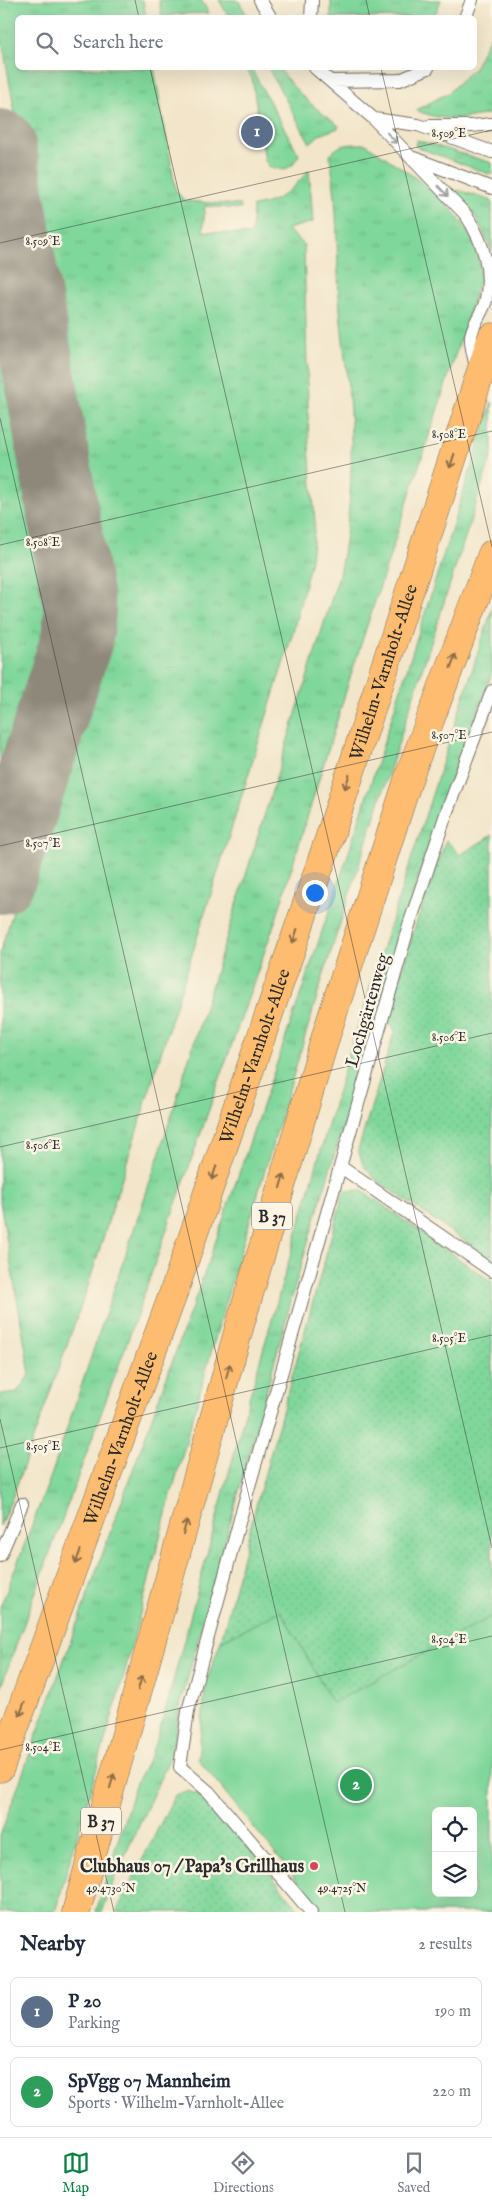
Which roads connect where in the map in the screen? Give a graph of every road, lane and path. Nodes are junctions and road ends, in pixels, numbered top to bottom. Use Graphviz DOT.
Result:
graph roads {
  1 [pos="260,0"];
  2 [pos="312,0"];
  3 [pos="472,0"];
  4 [pos="269,15"];
  5 [pos="311,15"];
  6 [pos="466,15"];
  7 [pos="318,70"];
  8 [pos="423,70"];
  9 [pos="330,81"];
  10 [pos="374,119"];
  11 [pos="492,124"];
  12 [pos="418,125"];
  13 [pos="492,152"];
  14 [pos="409,156"];
  15 [pos="492,188"];
  16 [pos="492,337"];
  17 [pos="478,382"];
  18 [pos="492,554"];
  19 [pos="492,691"];
  20 [pos="341,1167"];
  21 [pos="492,1271"];
  22 [pos="22,1504"];
  23 [pos="0,1556"];
  24 [pos="0,1768"];
  25 [pos="76,1912"];
  26 [pos="311,1912"];
  1 -- 4 [label="lane"];
  2 -- 5 [label="lane"];
  3 -- 6 [label="lane"];
  7 -- 9 [label="lane"];
  8 -- 9 [label="lane"];
  9 -- 10 [label="lane"];
  10 -- 12 [label="lane"];
  10 -- 14 [label="lane, one-way"];
  11 -- 12 [label="lane"];
  12 -- 13 [label="lane"];
  14 -- 15 [label="lane"];
  14 -- 17 [label="lane, one-way"];
  16 -- 17 [label="main road, Wilhelm-Varnholt-Allee"];
  17 -- 24 [label="main road, Wilhelm-Varnholt-Allee, one-way"];
  25 -- 18 [label="main road, B 37, one-way"];
  19 -- 20 [label="lane, Lochgärtenweg"];
  20 -- 21 [label="lane"];
  20 -- 26 [label="lane, Lochgärtenweg"];
  22 -- 23 [label="lane"];
}
